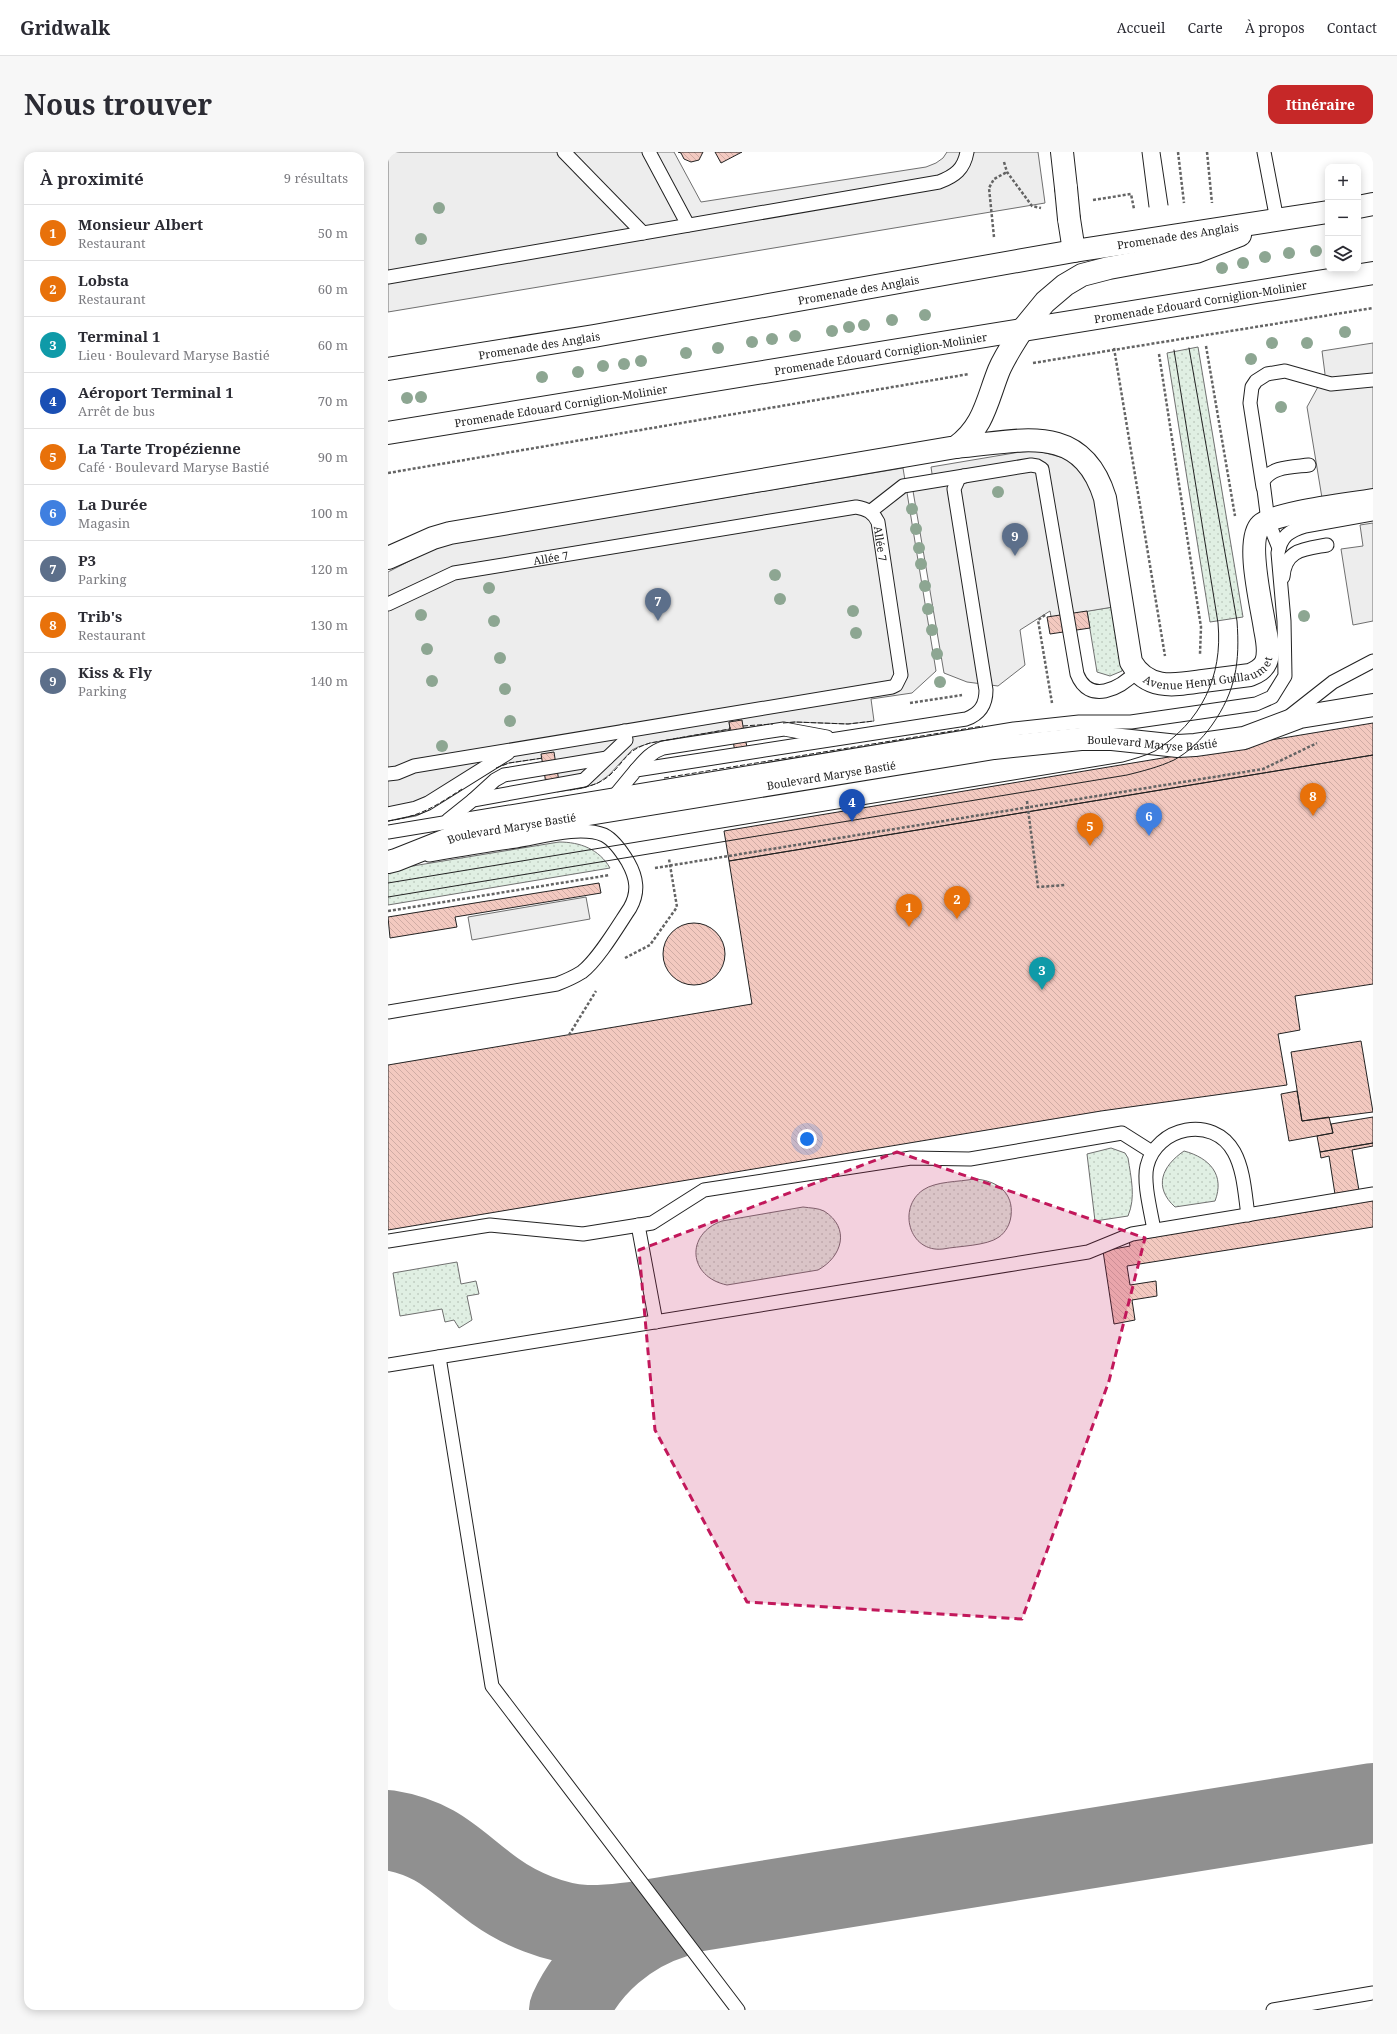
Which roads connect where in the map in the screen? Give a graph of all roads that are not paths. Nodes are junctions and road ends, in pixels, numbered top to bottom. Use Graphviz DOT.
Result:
graph roads {
  1 [pos="564,152"];
  2 [pos="649,152"];
  3 [pos="967,152"];
  4 [pos="1062,152"];
  5 [pos="1264,152"];
  6 [pos="1373,204"];
  7 [pos="1361,206"];
  8 [pos="1325,212"];
  9 [pos="1277,220"];
  10 [pos="688,225"];
  11 [pos="643,233"];
  12 [pos="1074,251"];
  13 [pos="1373,273"];
  14 [pos="388,277"];
  15 [pos="1022,330"];
  16 [pos="388,369"];
  17 [pos="1373,380"];
  18 [pos="388,433"];
  19 [pos="956,447"];
  20 [pos="1309,465"];
  21 [pos="964,476"];
  22 [pos="1263,488"];
  23 [pos="1373,500"];
  24 [pos="871,511"];
  25 [pos="1373,514"];
  26 [pos="1268,521"];
  27 [pos="1328,545"];
  28 [pos="1279,548"];
  29 [pos="388,558"];
  30 [pos="1281,588"];
  31 [pos="388,604"];
  32 [pos="1373,660"];
  33 [pos="1137,671"];
  34 [pos="1373,705"];
  35 [pos="1278,725"];
  36 [pos="624,731"];
  37 [pos="837,739"];
  38 [pos="514,749"];
  39 [pos="607,758"];
  40 [pos="636,770"];
  41 [pos="388,774"];
  42 [pos="617,793"];
  43 [pos="473,800"];
  44 [pos="388,814"];
  45 [pos="447,821"];
  46 [pos="388,832"];
  47 [pos="392,861"];
  48 [pos="388,1012"];
  49 [pos="1152,1152"];
  50 [pos="1373,1194"];
  51 [pos="1248,1215"];
  52 [pos="638,1225"];
  53 [pos="1154,1230"];
  54 [pos="388,1242"];
  55 [pos="656,1322"];
  56 [pos="439,1357"];
  57 [pos="388,1365"];
  58 [pos="1373,1993"];
  59 [pos="738,2010"];
  60 [pos="1273,2010"];
  1 -- 11 [label="lane"];
  2 -- 10 [label="lane"];
  3 -- 10 [label="lane"];
  4 -- 12 [label="street, bridge"];
  5 -- 9 [label="lane"];
  6 -- 7 [label="street"];
  8 -- 9 [label="street, Promenade des Anglais"];
  9 -- 12 [label="street, Promenade des Anglais"];
  9 -- 15 [label="street"];
  10 -- 11 [label="lane"];
  11 -- 14 [label="lane"];
  12 -- 16 [label="street, Promenade des Anglais"];
  13 -- 15 [label="street, Promenade Edouard Corniglion-Molinier"];
  15 -- 18 [label="street, Promenade Edouard Corniglion-Molinier"];
  15 -- 19 [label="street"];
  17 -- 22 [label="lane"];
  19 -- 29 [label="street"];
  19 -- 33 [label="street"];
  20 -- 22 [label="lane"];
  21 -- 24 [label="lane"];
  21 -- 33 [label="lane"];
  21 -- 37 [label="lane"];
  22 -- 26 [label="lane"];
  23 -- 26 [label="street"];
  24 -- 31 [label="lane, Allée 7"];
  24 -- 36 [label="lane, Allée 7"];
  25 -- 28 [label="lane"];
  26 -- 28 [label="lane"];
  26 -- 33 [label="street, Avenue Henri Guillaumet"];
  27 -- 30 [label="lane"];
  28 -- 30 [label="lane"];
  30 -- 42 [label="lane"];
  32 -- 35 [label="lane, Boulevard Maryse Bastié"];
  34 -- 35 [label="street, Boulevard Maryse Bastié"];
  35 -- 47 [label="street, Boulevard Maryse Bastié"];
  36 -- 38 [label="lane, Allée 7"];
  36 -- 39 [label="lane"];
  37 -- 40 [label="lane"];
  37 -- 40 [label="lane"];
  38 -- 41 [label="lane, Allée 7"];
  38 -- 44 [label="lane"];
  39 -- 43 [label="lane"];
  39 -- 43 [label="lane"];
  40 -- 42 [label="lane"];
  42 -- 45 [label="lane"];
  43 -- 45 [label="lane"];
  45 -- 46 [label="lane"];
  47 -- 48 [label="lane"];
  49 -- 51 [label="lane"];
  49 -- 52 [label="lane"];
  49 -- 53 [label="lane"];
  50 -- 51 [label="lane"];
  51 -- 53 [label="lane"];
  52 -- 54 [label="lane"];
  52 -- 55 [label="lane"];
  53 -- 55 [label="lane"];
  55 -- 56 [label="lane"];
  56 -- 57 [label="lane"];
  56 -- 59 [label="lane"];
  58 -- 60 [label="lane"];
}
